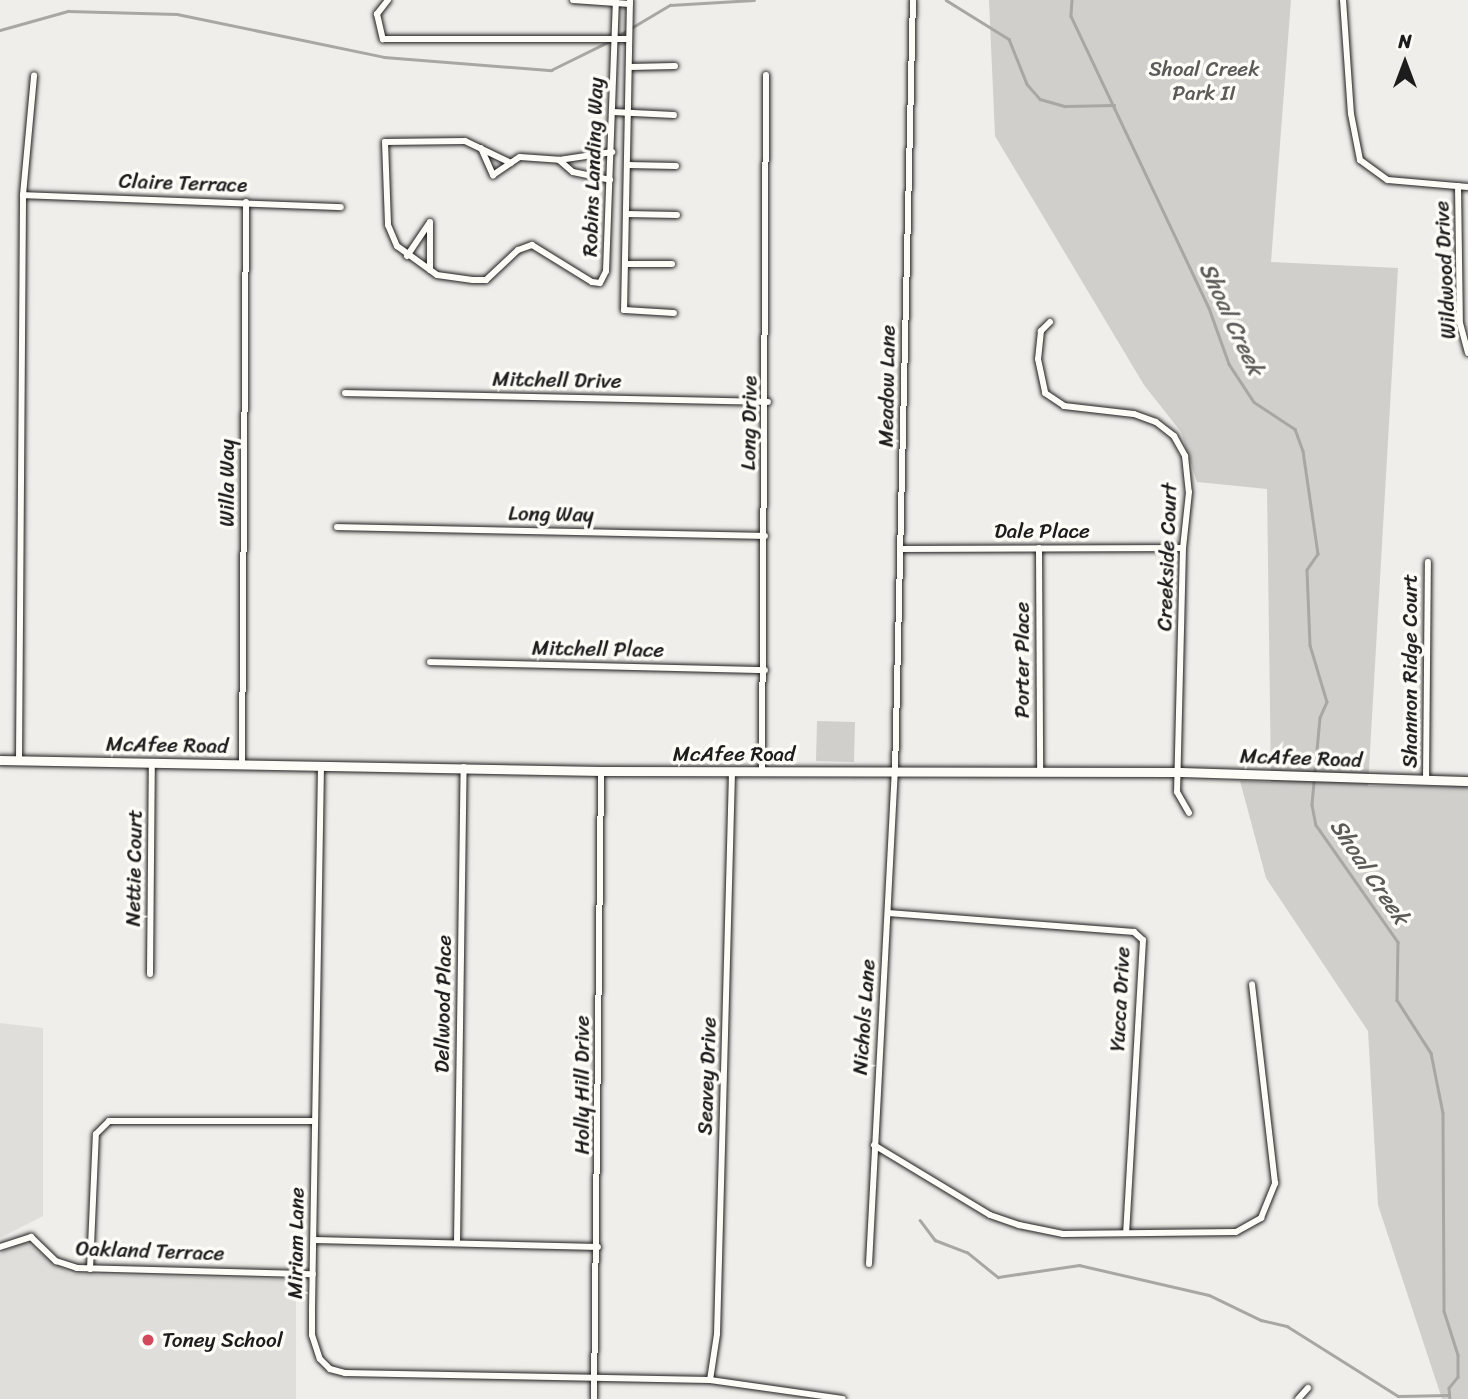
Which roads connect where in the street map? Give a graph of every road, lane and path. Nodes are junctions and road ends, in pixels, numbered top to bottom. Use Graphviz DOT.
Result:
graph roads {
  1 [pos="388,0"];
  2 [pos="573,0"];
  3 [pos="913,0"];
  4 [pos="1343,0"];
  5 [pos="616,1"];
  6 [pos="630,2"];
  7 [pos="629,40"];
  8 [pos="615,41"];
  9 [pos="675,66"];
  10 [pos="629,67"];
  11 [pos="766,75"];
  12 [pos="34,76"];
  13 [pos="614,78"];
  14 [pos="629,78"];
  15 [pos="613,112"];
  16 [pos="628,114"];
  17 [pos="674,116"];
  18 [pos="612,141"];
  19 [pos="628,141"];
  20 [pos="481,148"];
  21 [pos="612,152"];
  22 [pos="559,160"];
  23 [pos="511,163"];
  24 [pos="628,165"];
  25 [pos="676,166"];
  26 [pos="610,180"];
  27 [pos="1458,186"];
  28 [pos="1468,187"];
  29 [pos="23,195"];
  30 [pos="246,202"];
  31 [pos="341,207"];
  32 [pos="627,214"];
  33 [pos="677,215"];
  34 [pos="407,256"];
  35 [pos="626,264"];
  36 [pos="672,264"];
  37 [pos="430,270"];
  38 [pos="674,313"];
  39 [pos="1050,322"];
  40 [pos="1468,353"];
  41 [pos="345,393"];
  42 [pos="768,402"];
  43 [pos="337,527"];
  44 [pos="765,536"];
  45 [pos="1039,548"];
  46 [pos="1184,548"];
  47 [pos="901,549"];
  48 [pos="1428,562"];
  49 [pos="430,663"];
  50 [pos="765,670"];
  51 [pos="0,760"];
  52 [pos="19,760"];
  53 [pos="152,763"];
  54 [pos="242,764"];
  55 [pos="321,766"];
  56 [pos="464,767"];
  57 [pos="601,771"];
  58 [pos="1040,771"];
  59 [pos="732,772"];
  60 [pos="762,772"];
  61 [pos="1178,772"];
  62 [pos="895,773"];
  63 [pos="1426,780"];
  64 [pos="1468,781"];
  65 [pos="1189,813"];
  66 [pos="888,913"];
  67 [pos="150,974"];
  68 [pos="1252,984"];
  69 [pos="315,1121"];
  70 [pos="874,1145"];
  71 [pos="1126,1233"];
  72 [pos="314,1240"];
  73 [pos="457,1242"];
  74 [pos="0,1247"];
  75 [pos="598,1247"];
  76 [pos="869,1264"];
  77 [pos="90,1269"];
  78 [pos="313,1274"];
  79 [pos="593,1376"];
  80 [pos="709,1380"];
  81 [pos="1308,1388"];
  82 [pos="594,1399"];
  83 [pos="843,1399"];
  84 [pos="1298,1399"];
  1 -- 8 [label="street"];
  2 -- 5 [label="street, Robins Landing Way"];
  3 -- 47 [label="street, Meadow Lane"];
  4 -- 27 [label="street"];
  5 -- 6 [label="street, Robins Landing Way"];
  5 -- 8 [label="street, Robins Landing Way"];
  6 -- 7 [label="street, Robins Landing Way"];
  7 -- 8 [label="street"];
  7 -- 10 [label="street, Robins Landing Way"];
  8 -- 13 [label="street, Robins Landing Way"];
  9 -- 10 [label="street"];
  10 -- 14 [label="street, Robins Landing Way"];
  11 -- 42 [label="street, Long Drive"];
  12 -- 29 [label="street"];
  13 -- 14 [label="street"];
  13 -- 15 [label="street, Robins Landing Way"];
  14 -- 16 [label="street, Robins Landing Way"];
  15 -- 16 [label="street"];
  15 -- 18 [label="street, Robins Landing Way"];
  16 -- 17 [label="street"];
  16 -- 19 [label="street, Robins Landing Way"];
  18 -- 19 [label="street"];
  18 -- 21 [label="street, Robins Landing Way"];
  19 -- 24 [label="street, Robins Landing Way"];
  20 -- 23 [label="street"];
  20 -- 23 [label="street"];
  20 -- 34 [label="street, Robins Landing Way"];
  21 -- 22 [label="street"];
  21 -- 26 [label="street, Robins Landing Way"];
  22 -- 23 [label="street"];
  22 -- 26 [label="street"];
  24 -- 25 [label="street"];
  24 -- 32 [label="street, Robins Landing Way"];
  26 -- 37 [label="street, Robins Landing Way"];
  27 -- 28 [label="street"];
  27 -- 40 [label="street, Wildwood Drive"];
  29 -- 30 [label="street, Claire Terrace"];
  29 -- 52 [label="street"];
  30 -- 31 [label="street, Claire Terrace"];
  30 -- 54 [label="street, Willa Way"];
  32 -- 33 [label="street"];
  32 -- 35 [label="street, Robins Landing Way"];
  34 -- 37 [label="street, Robins Landing Way"];
  34 -- 37 [label="street"];
  35 -- 36 [label="street"];
  35 -- 38 [label="street, Robins Landing Way"];
  39 -- 46 [label="street, Creekside Court"];
  41 -- 42 [label="street, Mitchell Drive"];
  42 -- 44 [label="street, Long Drive"];
  43 -- 44 [label="street, Long Way"];
  44 -- 50 [label="street, Long Drive"];
  45 -- 46 [label="street, Dale Place"];
  45 -- 47 [label="street, Dale Place"];
  45 -- 58 [label="street, Porter Place"];
  46 -- 61 [label="street, Creekside Court"];
  47 -- 62 [label="street, Meadow Lane"];
  48 -- 63 [label="street, Shannon Ridge Court"];
  49 -- 50 [label="street, Mitchell Place"];
  50 -- 60 [label="street, Long Drive"];
  51 -- 52 [label="street, McAfee Road"];
  52 -- 53 [label="street, McAfee Road"];
  53 -- 54 [label="street, McAfee Road"];
  53 -- 67 [label="street, Nettie Court"];
  54 -- 55 [label="street, McAfee Road"];
  55 -- 56 [label="street, McAfee Road"];
  55 -- 69 [label="street, Miriam Lane"];
  56 -- 57 [label="street, McAfee Road"];
  56 -- 73 [label="street, Dellwood Place"];
  57 -- 59 [label="street, McAfee Road"];
  57 -- 75 [label="street, Holly Hill Drive"];
  58 -- 61 [label="street, McAfee Road"];
  58 -- 62 [label="street, McAfee Road"];
  59 -- 60 [label="street, McAfee Road"];
  59 -- 80 [label="street, Seavey Drive"];
  60 -- 62 [label="street, McAfee Road"];
  61 -- 63 [label="street, McAfee Road"];
  61 -- 65 [label="street, Creekside Court"];
  62 -- 66 [label="street, Nichols Lane"];
  63 -- 64 [label="street, McAfee Road"];
  66 -- 70 [label="street, Nichols Lane"];
  66 -- 71 [label="street, Yucca Drive"];
  68 -- 71 [label="street"];
  69 -- 72 [label="street, Miriam Lane"];
  69 -- 77 [label="street"];
  70 -- 71 [label="street"];
  70 -- 76 [label="street, Nichols Lane"];
  72 -- 73 [label="street"];
  72 -- 78 [label="street, Miriam Lane"];
  73 -- 75 [label="street"];
  74 -- 77 [label="street, Oakland Terrace"];
  75 -- 79 [label="street, Holly Hill Drive"];
  77 -- 78 [label="street, Oakland Terrace"];
  78 -- 79 [label="street, Miriam Lane"];
  79 -- 80 [label="street, Miriam Lane"];
  79 -- 82 [label="street, Holly Hill Drive"];
  80 -- 83 [label="street, Miriam Lane"];
  81 -- 84 [label="street"];
}
